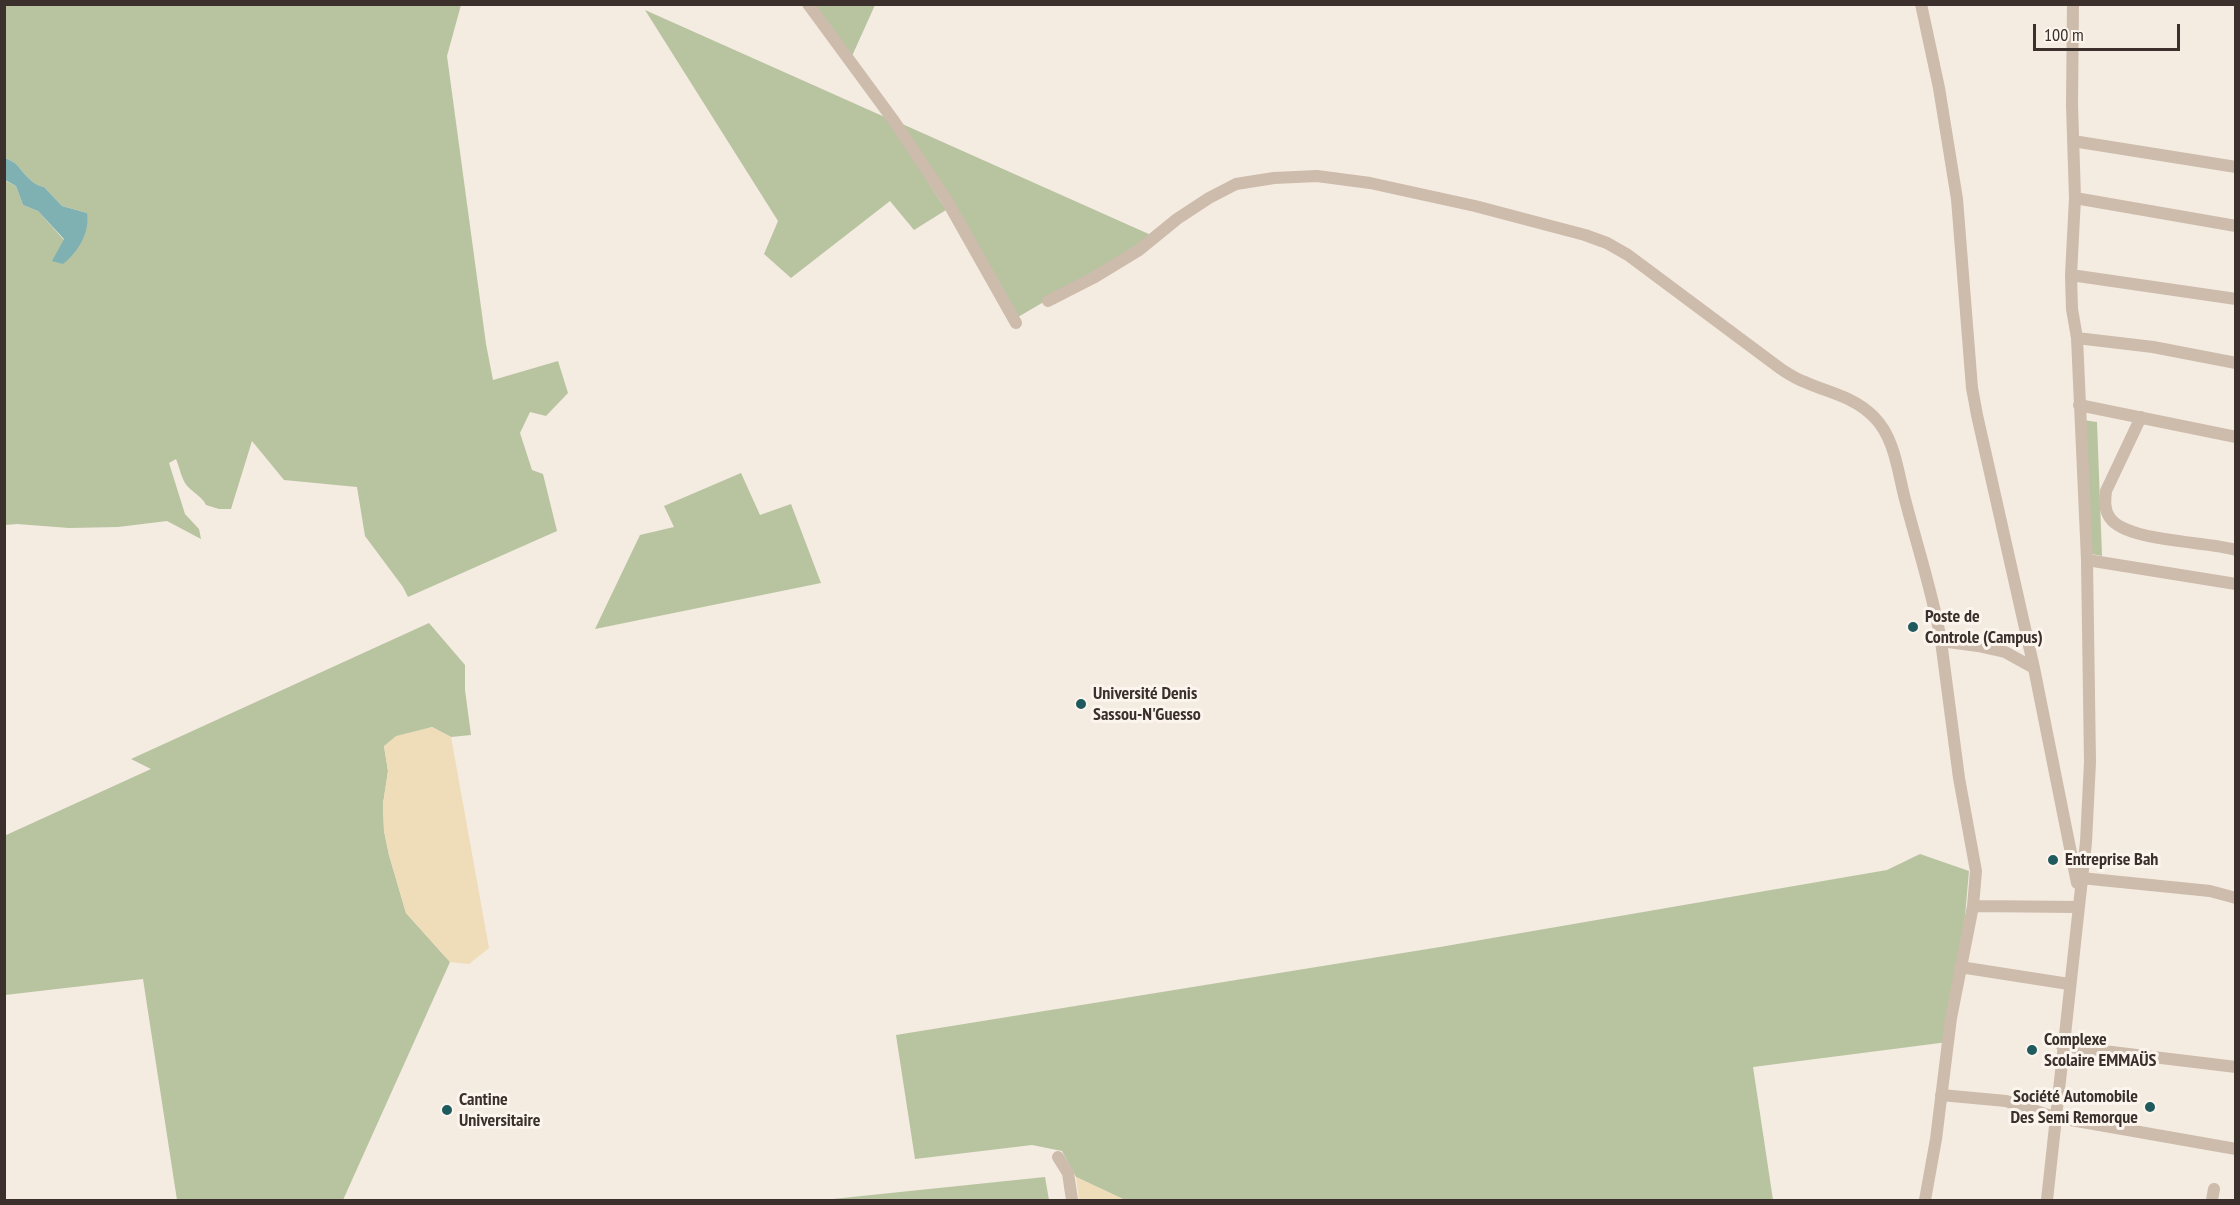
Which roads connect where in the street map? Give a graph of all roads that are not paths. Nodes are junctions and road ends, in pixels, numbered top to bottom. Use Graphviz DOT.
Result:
graph roads {
  1 [pos="808,4"];
  2 [pos="1921,4"];
  3 [pos="2073,4"];
  4 [pos="2073,141"];
  5 [pos="2235,166"];
  6 [pos="2075,198"];
  7 [pos="2235,226"];
  8 [pos="2071,275"];
  9 [pos="2235,299"];
  10 [pos="1048,301"];
  11 [pos="1016,323"];
  12 [pos="2077,338"];
  13 [pos="2235,363"];
  14 [pos="2079,405"];
  15 [pos="2141,417"];
  16 [pos="2235,436"];
  17 [pos="2235,550"];
  18 [pos="2087,560"];
  19 [pos="2235,584"];
  20 [pos="1941,641"];
  21 [pos="2034,668"];
  22 [pos="2081,878"];
  23 [pos="2235,898"];
  24 [pos="2079,901"];
  25 [pos="1973,906"];
  26 [pos="1960,967"];
  27 [pos="2069,984"];
  28 [pos="2062,1046"];
  29 [pos="2235,1067"];
  30 [pos="1941,1095"];
  31 [pos="2055,1117"];
  32 [pos="2235,1149"];
  33 [pos="1058,1157"];
  34 [pos="1072,1200"];
  35 [pos="1925,1200"];
  36 [pos="2047,1200"];
  1 -- 11 [label="street"];
  2 -- 21 [label="street"];
  3 -- 4 [label="street"];
  4 -- 5 [label="street"];
  4 -- 6 [label="street"];
  6 -- 7 [label="street"];
  6 -- 8 [label="street"];
  8 -- 9 [label="street"];
  8 -- 12 [label="street"];
  10 -- 20 [label="street"];
  12 -- 13 [label="street"];
  12 -- 14 [label="street"];
  14 -- 15 [label="street"];
  14 -- 18 [label="street"];
  15 -- 16 [label="street"];
  15 -- 17 [label="street"];
  18 -- 19 [label="street"];
  18 -- 22 [label="street"];
  20 -- 21 [label="street"];
  20 -- 25 [label="street"];
  21 -- 24 [label="street"];
  22 -- 23 [label="street"];
  22 -- 24 [label="street"];
  24 -- 25 [label="street"];
  24 -- 27 [label="street"];
  25 -- 26 [label="street"];
  26 -- 27 [label="street"];
  26 -- 30 [label="street"];
  27 -- 28 [label="street"];
  28 -- 29 [label="street"];
  28 -- 31 [label="street"];
  30 -- 31 [label="street"];
  30 -- 35 [label="street"];
  31 -- 32 [label="street"];
  31 -- 36 [label="street"];
  33 -- 34 [label="street"];
}
